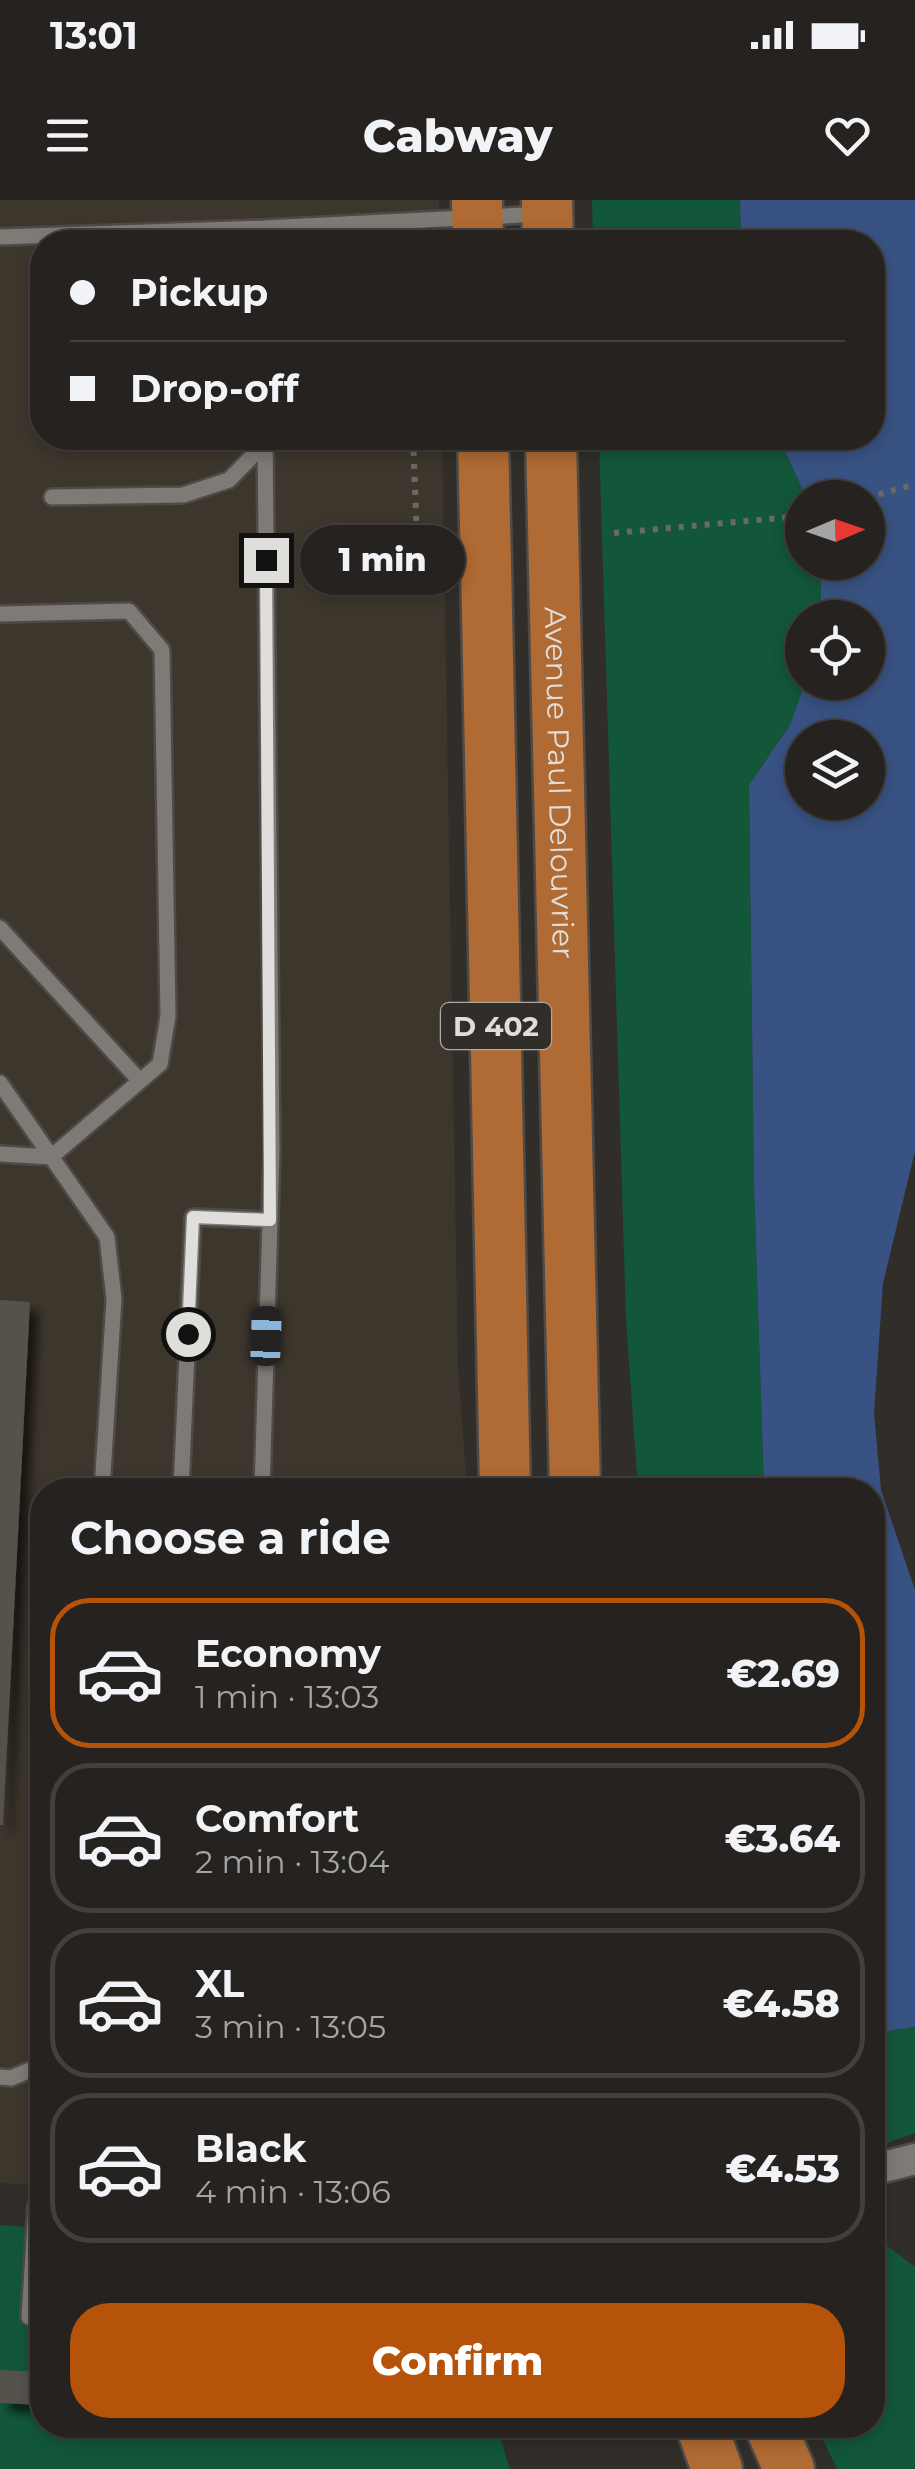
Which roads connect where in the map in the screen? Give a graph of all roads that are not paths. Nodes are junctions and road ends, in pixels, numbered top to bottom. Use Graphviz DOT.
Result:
graph roads {
  1 [pos="547,219"];
  2 [pos="478,220"];
  3 [pos="335,230"];
  4 [pos="0,237"];
  5 [pos="30,237"];
  6 [pos="256,450"];
  7 [pos="265,450"];
  8 [pos="483,450"];
  9 [pos="552,450"];
  10 [pos="52,496"];
  11 [pos="0,614"];
  12 [pos="0,928"];
  13 [pos="140,1080"];
  14 [pos="0,1084"];
  15 [pos="0,1154"];
  16 [pos="51,1157"];
  17 [pos="270,1220"];
  18 [pos="103,1478"];
  19 [pos="182,1478"];
  20 [pos="262,1478"];
  21 [pos="505,1478"];
  22 [pos="575,1478"];
  23 [pos="30,2070"];
  24 [pos="0,2077"];
  25 [pos="915,2159"];
  26 [pos="885,2167"];
  27 [pos="30,2272"];
  28 [pos="30,2317"];
  29 [pos="706,2438"];
  30 [pos="776,2438"];
  31 [pos="717,2469"];
  32 [pos="789,2469"];
  1 -- 2 [label="lane"];
  2 -- 3 [label="lane"];
  4 -- 5 [label="lane"];
  6 -- 10 [label="lane"];
  7 -- 17 [label="lane"];
  8 -- 21 [label="main road, D 402"];
  9 -- 22 [label="main road, Avenue Paul Delouvrier / D 402"];
  11 -- 13 [label="lane"];
  12 -- 13 [label="lane"];
  13 -- 16 [label="lane"];
  14 -- 16 [label="lane"];
  15 -- 16 [label="lane"];
  16 -- 18 [label="lane"];
  17 -- 19 [label="lane"];
  17 -- 20 [label="lane"];
  23 -- 24 [label="lane"];
  25 -- 26 [label="street"];
  27 -- 28 [label="lane"];
  29 -- 31 [label="main road"];
  30 -- 32 [label="main road"];
}
